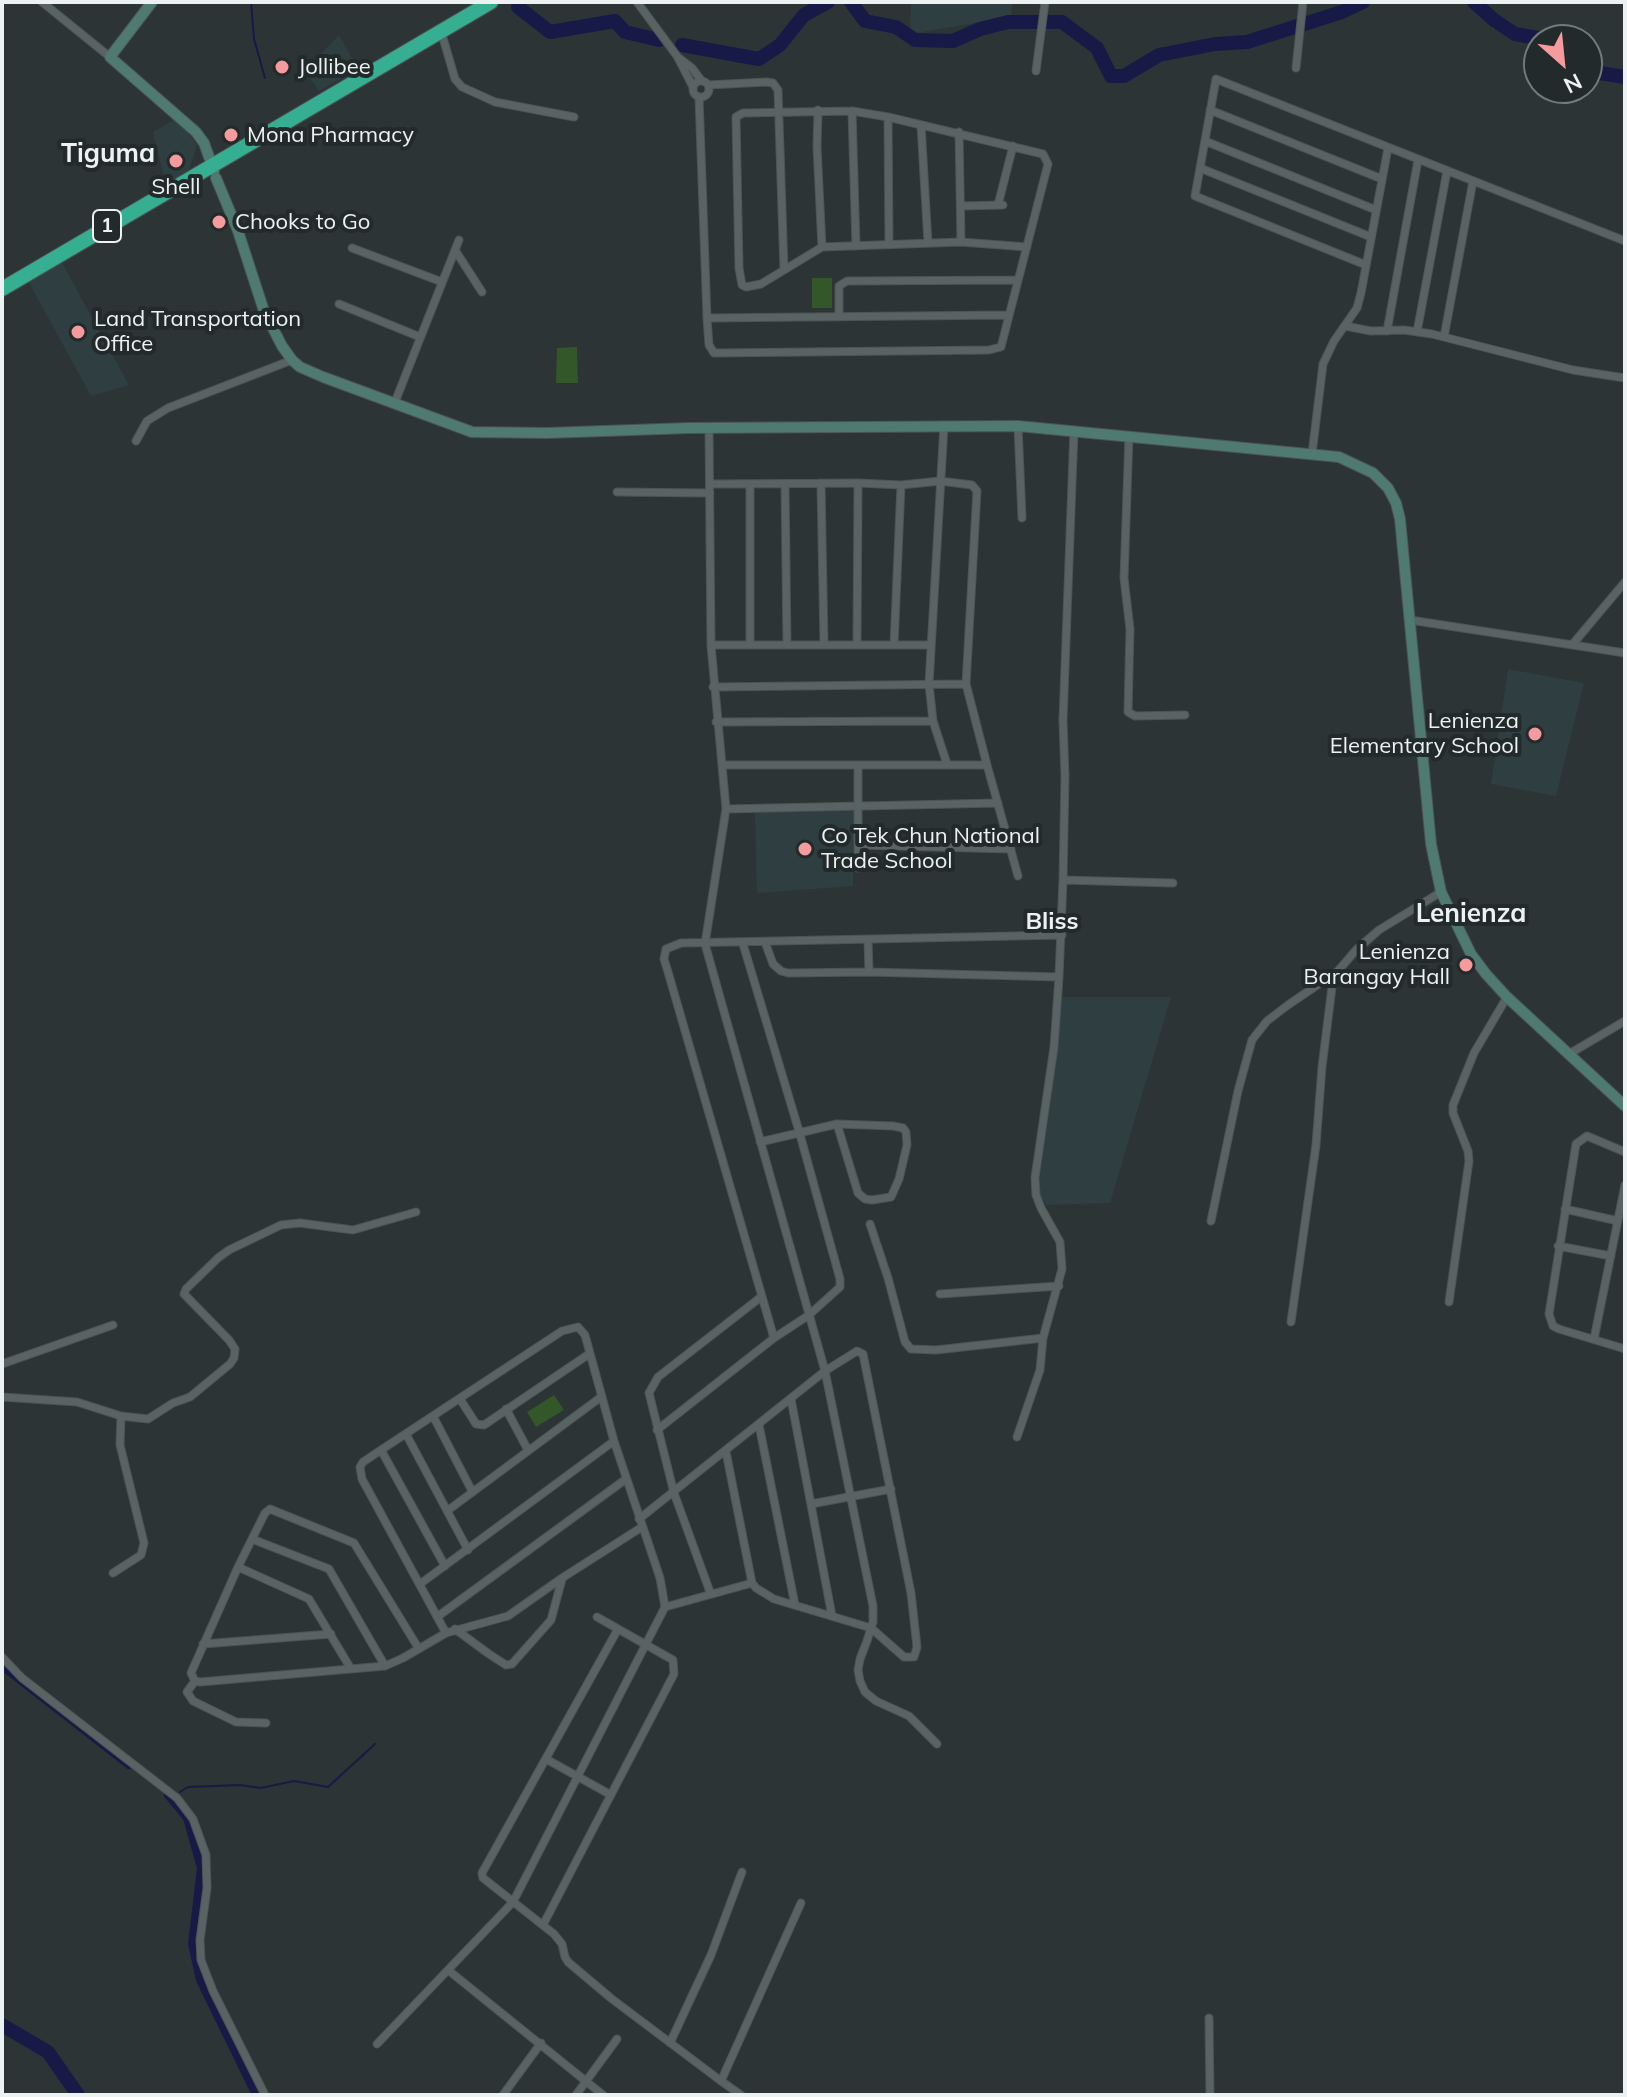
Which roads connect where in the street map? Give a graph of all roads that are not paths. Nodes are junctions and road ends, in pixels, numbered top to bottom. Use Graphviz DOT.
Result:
graph roads {
  1 [pos="42,2"];
  2 [pos="152,2"];
  3 [pos="491,2"];
  4 [pos="637,2"];
  5 [pos="1045,2"];
  6 [pos="1303,2"];
  7 [pos="441,31"];
  8 [pos="677,56"];
  9 [pos="110,57"];
  10 [pos="1296,68"];
  11 [pos="1036,71"];
  12 [pos="704,83"];
  13 [pos="693,87"];
  14 [pos="699,97"];
  15 [pos="818,110"];
  16 [pos="1210,110"];
  17 [pos="779,111"];
  18 [pos="852,111"];
  19 [pos="574,117"];
  20 [pos="888,117"];
  21 [pos="921,125"];
  22 [pos="959,132"];
  23 [pos="1205,141"];
  24 [pos="1013,146"];
  25 [pos="1388,148"];
  26 [pos="1418,160"];
  27 [pos="1200,168"];
  28 [pos="214,171"];
  29 [pos="1447,171"];
  30 [pos="1382,179"];
  31 [pos="1473,181"];
  32 [pos="961,206"];
  33 [pos="1376,210"];
  34 [pos="1371,237"];
  35 [pos="459,240"];
  36 [pos="1625,241"];
  37 [pos="961,242"];
  38 [pos="928,243"];
  39 [pos="889,245"];
  40 [pos="856,246"];
  41 [pos="822,247"];
  42 [pos="1027,247"];
  43 [pos="352,248"];
  44 [pos="455,250"];
  45 [pos="1366,265"];
  46 [pos="784,270"];
  47 [pos="1018,280"];
  48 [pos="442,282"];
  49 [pos="2,289"];
  50 [pos="482,292"];
  51 [pos="339,304"];
  52 [pos="839,315"];
  53 [pos="1008,315"];
  54 [pos="707,318"];
  55 [pos="1345,326"];
  56 [pos="1387,331"];
  57 [pos="1417,332"];
  58 [pos="420,337"];
  59 [pos="1444,337"];
  60 [pos="292,360"];
  61 [pos="1625,378"];
  62 [pos="395,402"];
  63 [pos="944,425"];
  64 [pos="1018,426"];
  65 [pos="709,428"];
  66 [pos="1074,430"];
  67 [pos="1129,436"];
  68 [pos="136,441"];
  69 [pos="1312,454"];
  70 [pos="940,481"];
  71 [pos="821,483"];
  72 [pos="858,483"];
  73 [pos="750,484"];
  74 [pos="785,484"];
  75 [pos="901,485"];
  76 [pos="710,489"];
  77 [pos="617,492"];
  78 [pos="1022,518"];
  79 [pos="1625,582"];
  80 [pos="1410,620"];
  81 [pos="750,644"];
  82 [pos="857,644"];
  83 [pos="711,645"];
  84 [pos="787,645"];
  85 [pos="824,645"];
  86 [pos="894,645"];
  87 [pos="930,645"];
  88 [pos="1572,645"];
  89 [pos="1625,653"];
  90 [pos="929,684"];
  91 [pos="966,684"];
  92 [pos="713,687"];
  93 [pos="1185,715"];
  94 [pos="933,721"];
  95 [pos="716,722"];
  96 [pos="947,764"];
  97 [pos="722,765"];
  98 [pos="858,765"];
  99 [pos="987,765"];
  100 [pos="998,803"];
  101 [pos="857,806"];
  102 [pos="726,809"];
  103 [pos="858,845"];
  104 [pos="1011,849"];
  105 [pos="858,868"];
  106 [pos="1018,876"];
  107 [pos="1063,880"];
  108 [pos="1173,883"];
  109 [pos="1441,892"];
  110 [pos="1062,935"];
  111 [pos="868,940"];
  112 [pos="765,942"];
  113 [pos="705,944"];
  114 [pos="743,944"];
  115 [pos="1338,971"];
  116 [pos="869,972"];
  117 [pos="1059,977"];
  118 [pos="1507,997"];
  119 [pos="1625,1021"];
  120 [pos="1569,1054"];
  121 [pos="1625,1106"];
  122 [pos="837,1124"];
  123 [pos="799,1131"];
  124 [pos="760,1142"];
  125 [pos="1625,1152"];
  126 [pos="1625,1185"];
  127 [pos="1565,1209"];
  128 [pos="416,1212"];
  129 [pos="1211,1221"];
  130 [pos="1618,1221"];
  131 [pos="870,1224"];
  132 [pos="1558,1246"];
  133 [pos="1611,1256"];
  134 [pos="1059,1286"];
  135 [pos="940,1294"];
  136 [pos="761,1297"];
  137 [pos="1449,1302"];
  138 [pos="809,1315"];
  139 [pos="1291,1322"];
  140 [pos="113,1325"];
  141 [pos="774,1338"];
  142 [pos="1043,1338"];
  143 [pos="1594,1339"];
  144 [pos="1625,1349"];
  145 [pos="589,1354"];
  146 [pos="2,1364"];
  147 [pos="825,1371"];
  148 [pos="2,1397"];
  149 [pos="601,1397"];
  150 [pos="460,1399"];
  151 [pos="791,1399"];
  152 [pos="506,1409"];
  153 [pos="121,1416"];
  154 [pos="433,1416"];
  155 [pos="759,1425"];
  156 [pos="657,1430"];
  157 [pos="406,1434"];
  158 [pos="1017,1437"];
  159 [pos="614,1441"];
  160 [pos="381,1450"];
  161 [pos="528,1450"];
  162 [pos="726,1452"];
  163 [pos="626,1479"];
  164 [pos="891,1489"];
  165 [pos="472,1491"];
  166 [pos="674,1493"];
  167 [pos="852,1497"];
  168 [pos="811,1504"];
  169 [pos="447,1511"];
  170 [pos="641,1523"];
  171 [pos="252,1539"];
  172 [pos="468,1550"];
  173 [pos="445,1566"];
  174 [pos="238,1567"];
  175 [pos="113,1573"];
  176 [pos="562,1578"];
  177 [pos="752,1583"];
  178 [pos="420,1584"];
  179 [pos="710,1592"];
  180 [pos="795,1605"];
  181 [pos="665,1607"];
  182 [pos="832,1616"];
  183 [pos="437,1617"];
  184 [pos="597,1617"];
  185 [pos="871,1628"];
  186 [pos="455,1629"];
  187 [pos="618,1629"];
  188 [pos="446,1633"];
  189 [pos="331,1634"];
  190 [pos="647,1643"];
  191 [pos="203,1644"];
  192 [pos="419,1649"];
  193 [pos="2,1657"];
  194 [pos="385,1666"];
  195 [pos="351,1669"];
  196 [pos="195,1681"];
  197 [pos="266,1723"];
  198 [pos="937,1744"];
  199 [pos="546,1759"];
  200 [pos="578,1777"];
  201 [pos="611,1795"];
  202 [pos="742,1872"];
  203 [pos="513,1902"];
  204 [pos="801,1903"];
  205 [pos="543,1925"];
  206 [pos="448,1970"];
  207 [pos="1209,2018"];
  208 [pos="617,2039"];
  209 [pos="541,2043"];
  210 [pos="670,2043"];
  211 [pos="377,2044"];
  212 [pos="586,2081"];
  213 [pos="721,2081"];
  214 [pos="265,2095"];
  215 [pos="503,2095"];
  216 [pos="576,2095"];
  217 [pos="603,2095"];
  218 [pos="741,2095"];
  219 [pos="1210,2095"];
  1 -- 9 [label="street"];
  2 -- 9 [label="street"];
  3 -- 7 [label="highway, 1"];
  4 -- 8 [label="street"];
  5 -- 11 [label="street"];
  6 -- 10 [label="street"];
  7 -- 19 [label="street"];
  7 -- 28 [label="highway, 1"];
  8 -- 12 [label="street"];
  8 -- 13 [label="street"];
  9 -- 28 [label="street"];
  12 -- 13 [label="street"];
  12 -- 14 [label="street"];
  12 -- 17 [label="street"];
  13 -- 14 [label="street"];
  14 -- 54 [label="street"];
  15 -- 17 [label="street"];
  15 -- 18 [label="street"];
  15 -- 41 [label="street"];
  16 -- 23 [label="street"];
  16 -- 25 [label="street"];
  16 -- 30 [label="street"];
  17 -- 46 [label="street"];
  17 -- 46 [label="street"];
  18 -- 20 [label="street"];
  18 -- 40 [label="street"];
  20 -- 21 [label="street"];
  20 -- 39 [label="street"];
  21 -- 22 [label="street"];
  21 -- 38 [label="street"];
  22 -- 24 [label="street"];
  22 -- 32 [label="street"];
  23 -- 27 [label="street"];
  23 -- 33 [label="street"];
  24 -- 32 [label="street"];
  24 -- 42 [label="street"];
  25 -- 26 [label="street"];
  25 -- 30 [label="street"];
  26 -- 29 [label="street"];
  26 -- 56 [label="street"];
  27 -- 34 [label="street"];
  27 -- 45 [label="street"];
  28 -- 49 [label="highway, 1"];
  28 -- 60 [label="street"];
  29 -- 31 [label="street"];
  29 -- 57 [label="street"];
  30 -- 33 [label="street"];
  31 -- 36 [label="street"];
  31 -- 59 [label="street"];
  32 -- 37 [label="street"];
  33 -- 34 [label="street"];
  34 -- 45 [label="street"];
  35 -- 44 [label="street"];
  37 -- 38 [label="street"];
  37 -- 42 [label="street"];
  38 -- 39 [label="street"];
  39 -- 40 [label="street"];
  40 -- 41 [label="street"];
  41 -- 46 [label="street"];
  42 -- 47 [label="street"];
  43 -- 48 [label="street"];
  44 -- 48 [label="street"];
  44 -- 50 [label="street"];
  45 -- 55 [label="street"];
  47 -- 52 [label="street"];
  47 -- 53 [label="street"];
  48 -- 58 [label="street"];
  51 -- 58 [label="street"];
  52 -- 53 [label="street"];
  52 -- 54 [label="street"];
  53 -- 54 [label="street"];
  55 -- 56 [label="street"];
  55 -- 69 [label="street"];
  56 -- 57 [label="street"];
  57 -- 59 [label="street"];
  58 -- 62 [label="street"];
  59 -- 61 [label="street"];
  60 -- 62 [label="street"];
  60 -- 68 [label="street"];
  62 -- 65 [label="street"];
  63 -- 64 [label="street"];
  63 -- 65 [label="street"];
  63 -- 70 [label="street"];
  64 -- 66 [label="street"];
  64 -- 78 [label="street"];
  65 -- 76 [label="street"];
  66 -- 67 [label="street"];
  66 -- 107 [label="street"];
  67 -- 69 [label="street"];
  67 -- 93 [label="street"];
  69 -- 80 [label="street"];
  70 -- 75 [label="street"];
  70 -- 87 [label="street"];
  70 -- 91 [label="street"];
  71 -- 72 [label="street"];
  71 -- 74 [label="street"];
  71 -- 85 [label="street"];
  72 -- 75 [label="street"];
  72 -- 82 [label="street"];
  73 -- 74 [label="street"];
  73 -- 76 [label="street"];
  73 -- 81 [label="street"];
  74 -- 84 [label="street"];
  75 -- 86 [label="street"];
  76 -- 77 [label="street"];
  76 -- 83 [label="street"];
  79 -- 88 [label="street"];
  80 -- 88 [label="street"];
  80 -- 109 [label="street"];
  81 -- 83 [label="street"];
  81 -- 84 [label="street"];
  82 -- 85 [label="street"];
  82 -- 86 [label="street"];
  83 -- 92 [label="street"];
  84 -- 85 [label="street"];
  86 -- 87 [label="street"];
  87 -- 90 [label="street"];
  88 -- 89 [label="street"];
  90 -- 91 [label="street"];
  90 -- 92 [label="street"];
  90 -- 94 [label="street"];
  91 -- 99 [label="street"];
  92 -- 95 [label="street"];
  94 -- 95 [label="street"];
  94 -- 96 [label="street"];
  95 -- 97 [label="street"];
  96 -- 98 [label="street"];
  96 -- 99 [label="street"];
  97 -- 98 [label="street"];
  97 -- 102 [label="street"];
  98 -- 101 [label="street"];
  99 -- 100 [label="street"];
  100 -- 101 [label="street"];
  100 -- 104 [label="street"];
  101 -- 102 [label="street"];
  101 -- 103 [label="street"];
  102 -- 113 [label="street"];
  103 -- 104 [label="street"];
  103 -- 105 [label="street"];
  104 -- 106 [label="street"];
  107 -- 108 [label="street"];
  107 -- 110 [label="street"];
  109 -- 115 [label="street"];
  109 -- 118 [label="street"];
  110 -- 111 [label="street"];
  110 -- 117 [label="street"];
  111 -- 112 [label="street"];
  111 -- 116 [label="street"];
  112 -- 114 [label="street"];
  112 -- 116 [label="street"];
  113 -- 114 [label="street"];
  113 -- 124 [label="street"];
  113 -- 136 [label="street"];
  114 -- 123 [label="street"];
  115 -- 129 [label="street"];
  115 -- 139 [label="street"];
  116 -- 117 [label="street"];
  117 -- 134 [label="street"];
  118 -- 120 [label="street"];
  118 -- 137 [label="street"];
  119 -- 120 [label="street"];
  120 -- 121 [label="street"];
  122 -- 122 [label="street"];
  122 -- 123 [label="street"];
  123 -- 124 [label="street"];
  123 -- 138 [label="street"];
  124 -- 138 [label="street"];
  125 -- 127 [label="street"];
  126 -- 130 [label="street"];
  127 -- 130 [label="street"];
  127 -- 132 [label="street"];
  128 -- 153 [label="street"];
  130 -- 133 [label="street"];
  131 -- 142 [label="street"];
  132 -- 133 [label="street"];
  132 -- 143 [label="street"];
  133 -- 143 [label="street"];
  134 -- 135 [label="street"];
  134 -- 142 [label="street"];
  136 -- 141 [label="street"];
  136 -- 156 [label="street"];
  138 -- 141 [label="street"];
  138 -- 147 [label="street"];
  140 -- 146 [label="street"];
  141 -- 156 [label="street"];
  142 -- 158 [label="street"];
  143 -- 144 [label="street"];
  145 -- 149 [label="street"];
  145 -- 150 [label="street"];
  145 -- 152 [label="street"];
  147 -- 151 [label="street"];
  147 -- 164 [label="street"];
  147 -- 167 [label="street"];
  148 -- 153 [label="street"];
  149 -- 159 [label="street"];
  149 -- 161 [label="street"];
  150 -- 152 [label="street"];
  150 -- 154 [label="street"];
  151 -- 155 [label="street"];
  151 -- 168 [label="street"];
  152 -- 161 [label="street"];
  153 -- 175 [label="street"];
  154 -- 157 [label="street"];
  154 -- 165 [label="street"];
  155 -- 162 [label="street"];
  155 -- 180 [label="street"];
  156 -- 166 [label="street"];
  157 -- 160 [label="street"];
  157 -- 169 [label="street"];
  159 -- 163 [label="street"];
  159 -- 172 [label="street"];
  160 -- 173 [label="street"];
  160 -- 178 [label="street"];
  161 -- 165 [label="street"];
  162 -- 166 [label="street"];
  162 -- 177 [label="street"];
  163 -- 170 [label="street"];
  163 -- 183 [label="street"];
  164 -- 167 [label="street"];
  164 -- 185 [label="street"];
  165 -- 169 [label="street"];
  166 -- 170 [label="street"];
  166 -- 179 [label="street"];
  167 -- 168 [label="street"];
  167 -- 185 [label="street"];
  168 -- 182 [label="street"];
  169 -- 172 [label="street"];
  170 -- 176 [label="street"];
  170 -- 181 [label="street"];
  171 -- 174 [label="street"];
  171 -- 192 [label="street"];
  171 -- 194 [label="street"];
  172 -- 173 [label="street"];
  173 -- 178 [label="street"];
  174 -- 189 [label="street"];
  174 -- 191 [label="street"];
  176 -- 186 [label="street"];
  176 -- 186 [label="street"];
  177 -- 179 [label="street"];
  177 -- 180 [label="street"];
  178 -- 183 [label="street"];
  179 -- 181 [label="street"];
  180 -- 182 [label="street"];
  181 -- 190 [label="street"];
  182 -- 185 [label="street"];
  183 -- 188 [label="street"];
  184 -- 187 [label="street"];
  185 -- 198 [label="street"];
  186 -- 188 [label="street"];
  187 -- 190 [label="street"];
  187 -- 199 [label="street"];
  188 -- 192 [label="street"];
  189 -- 191 [label="street"];
  189 -- 195 [label="street"];
  190 -- 200 [label="street"];
  190 -- 201 [label="street"];
  191 -- 196 [label="street"];
  192 -- 194 [label="street"];
  193 -- 214 [label="street"];
  194 -- 195 [label="street"];
  195 -- 196 [label="street"];
  196 -- 197 [label="street"];
  199 -- 200 [label="street"];
  199 -- 203 [label="street"];
  200 -- 201 [label="street"];
  200 -- 203 [label="street"];
  201 -- 205 [label="street"];
  202 -- 210 [label="street"];
  203 -- 205 [label="street"];
  203 -- 206 [label="street"];
  204 -- 213 [label="street"];
  205 -- 210 [label="street"];
  206 -- 209 [label="street"];
  206 -- 211 [label="street"];
  207 -- 219 [label="street"];
  208 -- 212 [label="street"];
  209 -- 212 [label="street"];
  209 -- 215 [label="street"];
  210 -- 213 [label="street"];
  212 -- 216 [label="street"];
  212 -- 217 [label="street"];
  213 -- 218 [label="street"];
}
